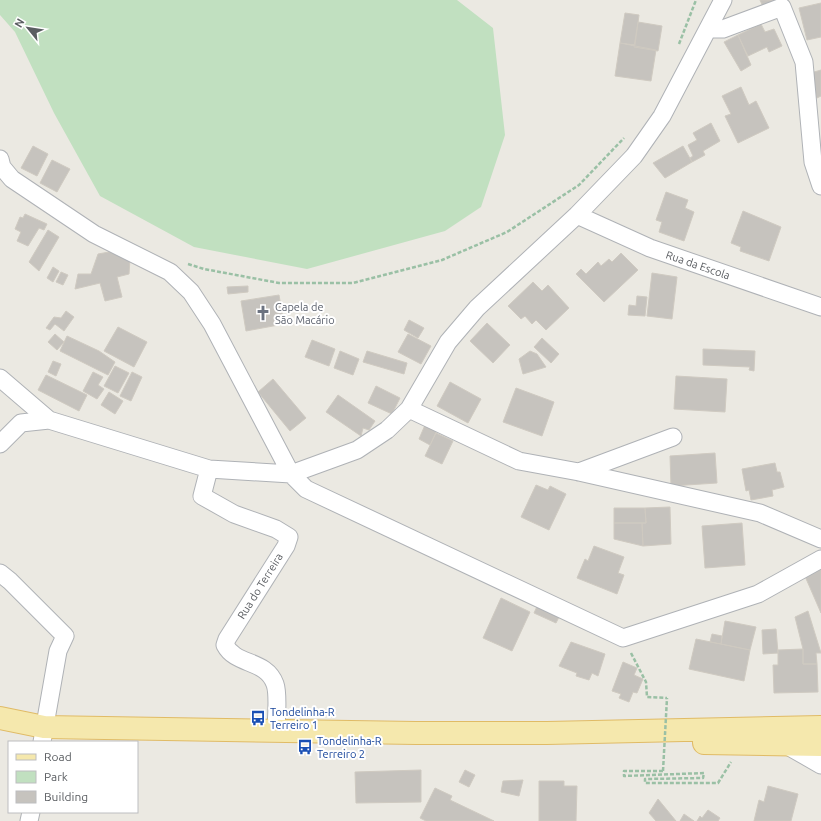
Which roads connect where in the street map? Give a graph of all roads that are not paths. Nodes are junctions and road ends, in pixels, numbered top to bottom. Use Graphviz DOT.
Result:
graph roads {
  1 [pos="723,0"];
  2 [pos="708,28"];
  3 [pos="0,159"];
  4 [pos="821,186"];
  5 [pos="577,215"];
  6 [pos="821,307"];
  7 [pos="0,378"];
  8 [pos="409,409"];
  9 [pos="49,420"];
  10 [pos="673,437"];
  11 [pos="0,444"];
  12 [pos="209,469"];
  13 [pos="580,472"];
  14 [pos="291,474"];
  15 [pos="821,539"];
  16 [pos="821,559"];
  17 [pos="0,573"];
  18 [pos="0,718"];
  19 [pos="821,727"];
  20 [pos="276,731"];
  21 [pos="43,735"];
  22 [pos="745,737"];
  23 [pos="821,737"];
  24 [pos="786,745"];
  25 [pos="821,745"];
  26 [pos="821,765"];
  1 -- 2 [label="street"];
  2 -- 4 [label="street"];
  2 -- 5 [label="street"];
  3 -- 14 [label="street"];
  5 -- 6 [label="street, Rua da Escola"];
  5 -- 8 [label="street"];
  7 -- 9 [label="street"];
  8 -- 13 [label="street"];
  8 -- 14 [label="street"];
  9 -- 11 [label="street"];
  9 -- 12 [label="street"];
  10 -- 13 [label="street"];
  12 -- 14 [label="street"];
  12 -- 20 [label="street, Rua do Terreira"];
  13 -- 15 [label="street"];
  14 -- 16 [label="street"];
  17 -- 21 [label="street"];
  18 -- 21 [label="main road"];
  19 -- 22 [label="main road"];
  20 -- 21 [label="main road"];
  20 -- 22 [label="main road"];
  22 -- 23 [label="main road"];
  22 -- 24 [label="main road"];
  24 -- 25 [label="main road"];
  24 -- 26 [label="street"];
}
